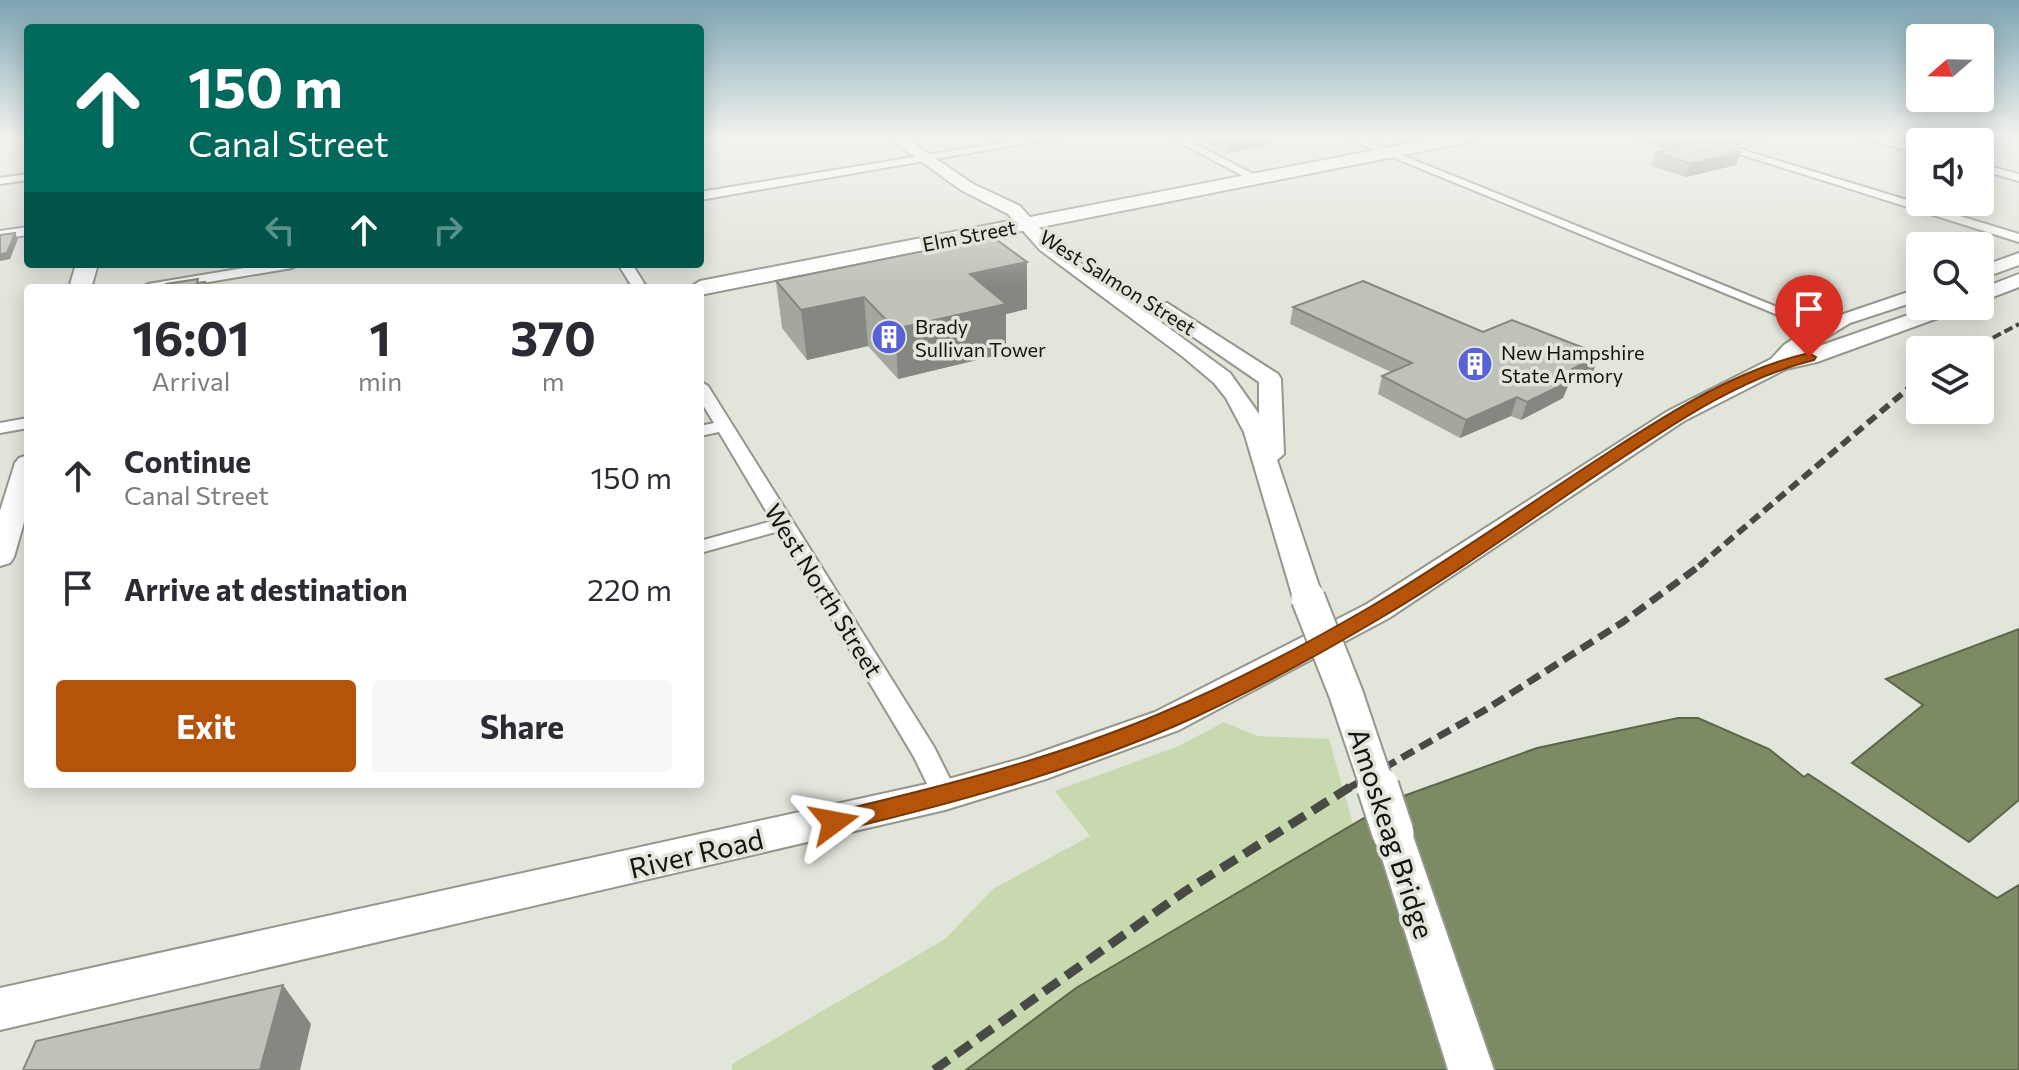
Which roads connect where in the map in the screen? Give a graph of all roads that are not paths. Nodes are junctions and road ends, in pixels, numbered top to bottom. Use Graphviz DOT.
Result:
graph roads {
  1 [pos="759,186"];
  2 [pos="965,186"];
  3 [pos="1216,186"];
  4 [pos="1469,186"];
  5 [pos="1850,186"];
  6 [pos="704,195"];
  7 [pos="1027,224"];
  8 [pos="24,232"];
  9 [pos="0,235"];
  10 [pos="2019,238"];
  11 [pos="2019,259"];
  12 [pos="268,268"];
  13 [pos="1994,268"];
  14 [pos="2019,280"];
  15 [pos="172,284"];
  16 [pos="704,287"];
  17 [pos="1994,290"];
  18 [pos="1906,299"];
  19 [pos="1913,320"];
  20 [pos="1822,328"];
  21 [pos="1779,364"];
  22 [pos="704,393"];
  23 [pos="24,424"];
  24 [pos="723,426"];
  25 [pos="0,428"];
  26 [pos="704,430"];
  27 [pos="24,476"];
  28 [pos="1271,478"];
  29 [pos="783,524"];
  30 [pos="704,546"];
  31 [pos="0,557"];
  32 [pos="1308,598"];
  33 [pos="945,795"];
  34 [pos="0,1009"];
  35 [pos="1471,1070"];
  1 -- 6 [label="street"];
  2 -- 7 [label="street"];
  3 -- 7 [label="main road, Elm Street"];
  4 -- 20 [label="street"];
  5 -- 10 [label="street"];
  7 -- 16 [label="main road, Elm Street"];
  7 -- 28 [label="street, West Salmon Street"];
  7 -- 28 [label="street, West Salmon Street"];
  8 -- 9 [label="street"];
  11 -- 13 [label="street"];
  12 -- 15 [label="street"];
  14 -- 17 [label="street"];
  18 -- 20 [label="street"];
  19 -- 21 [label="street"];
  20 -- 21 [label="street"];
  21 -- 33 [label="street, River Road"];
  22 -- 24 [label="street, West North Street"];
  23 -- 25 [label="street"];
  24 -- 26 [label="street"];
  24 -- 29 [label="street, West North Street"];
  27 -- 31 [label="street"];
  28 -- 32 [label="street, West Salmon Street"];
  29 -- 30 [label="street"];
  29 -- 33 [label="street, West North Street"];
  32 -- 35 [label="street, Amoskeag Bridge, bridge"];
  33 -- 34 [label="street, River Road"];
}
